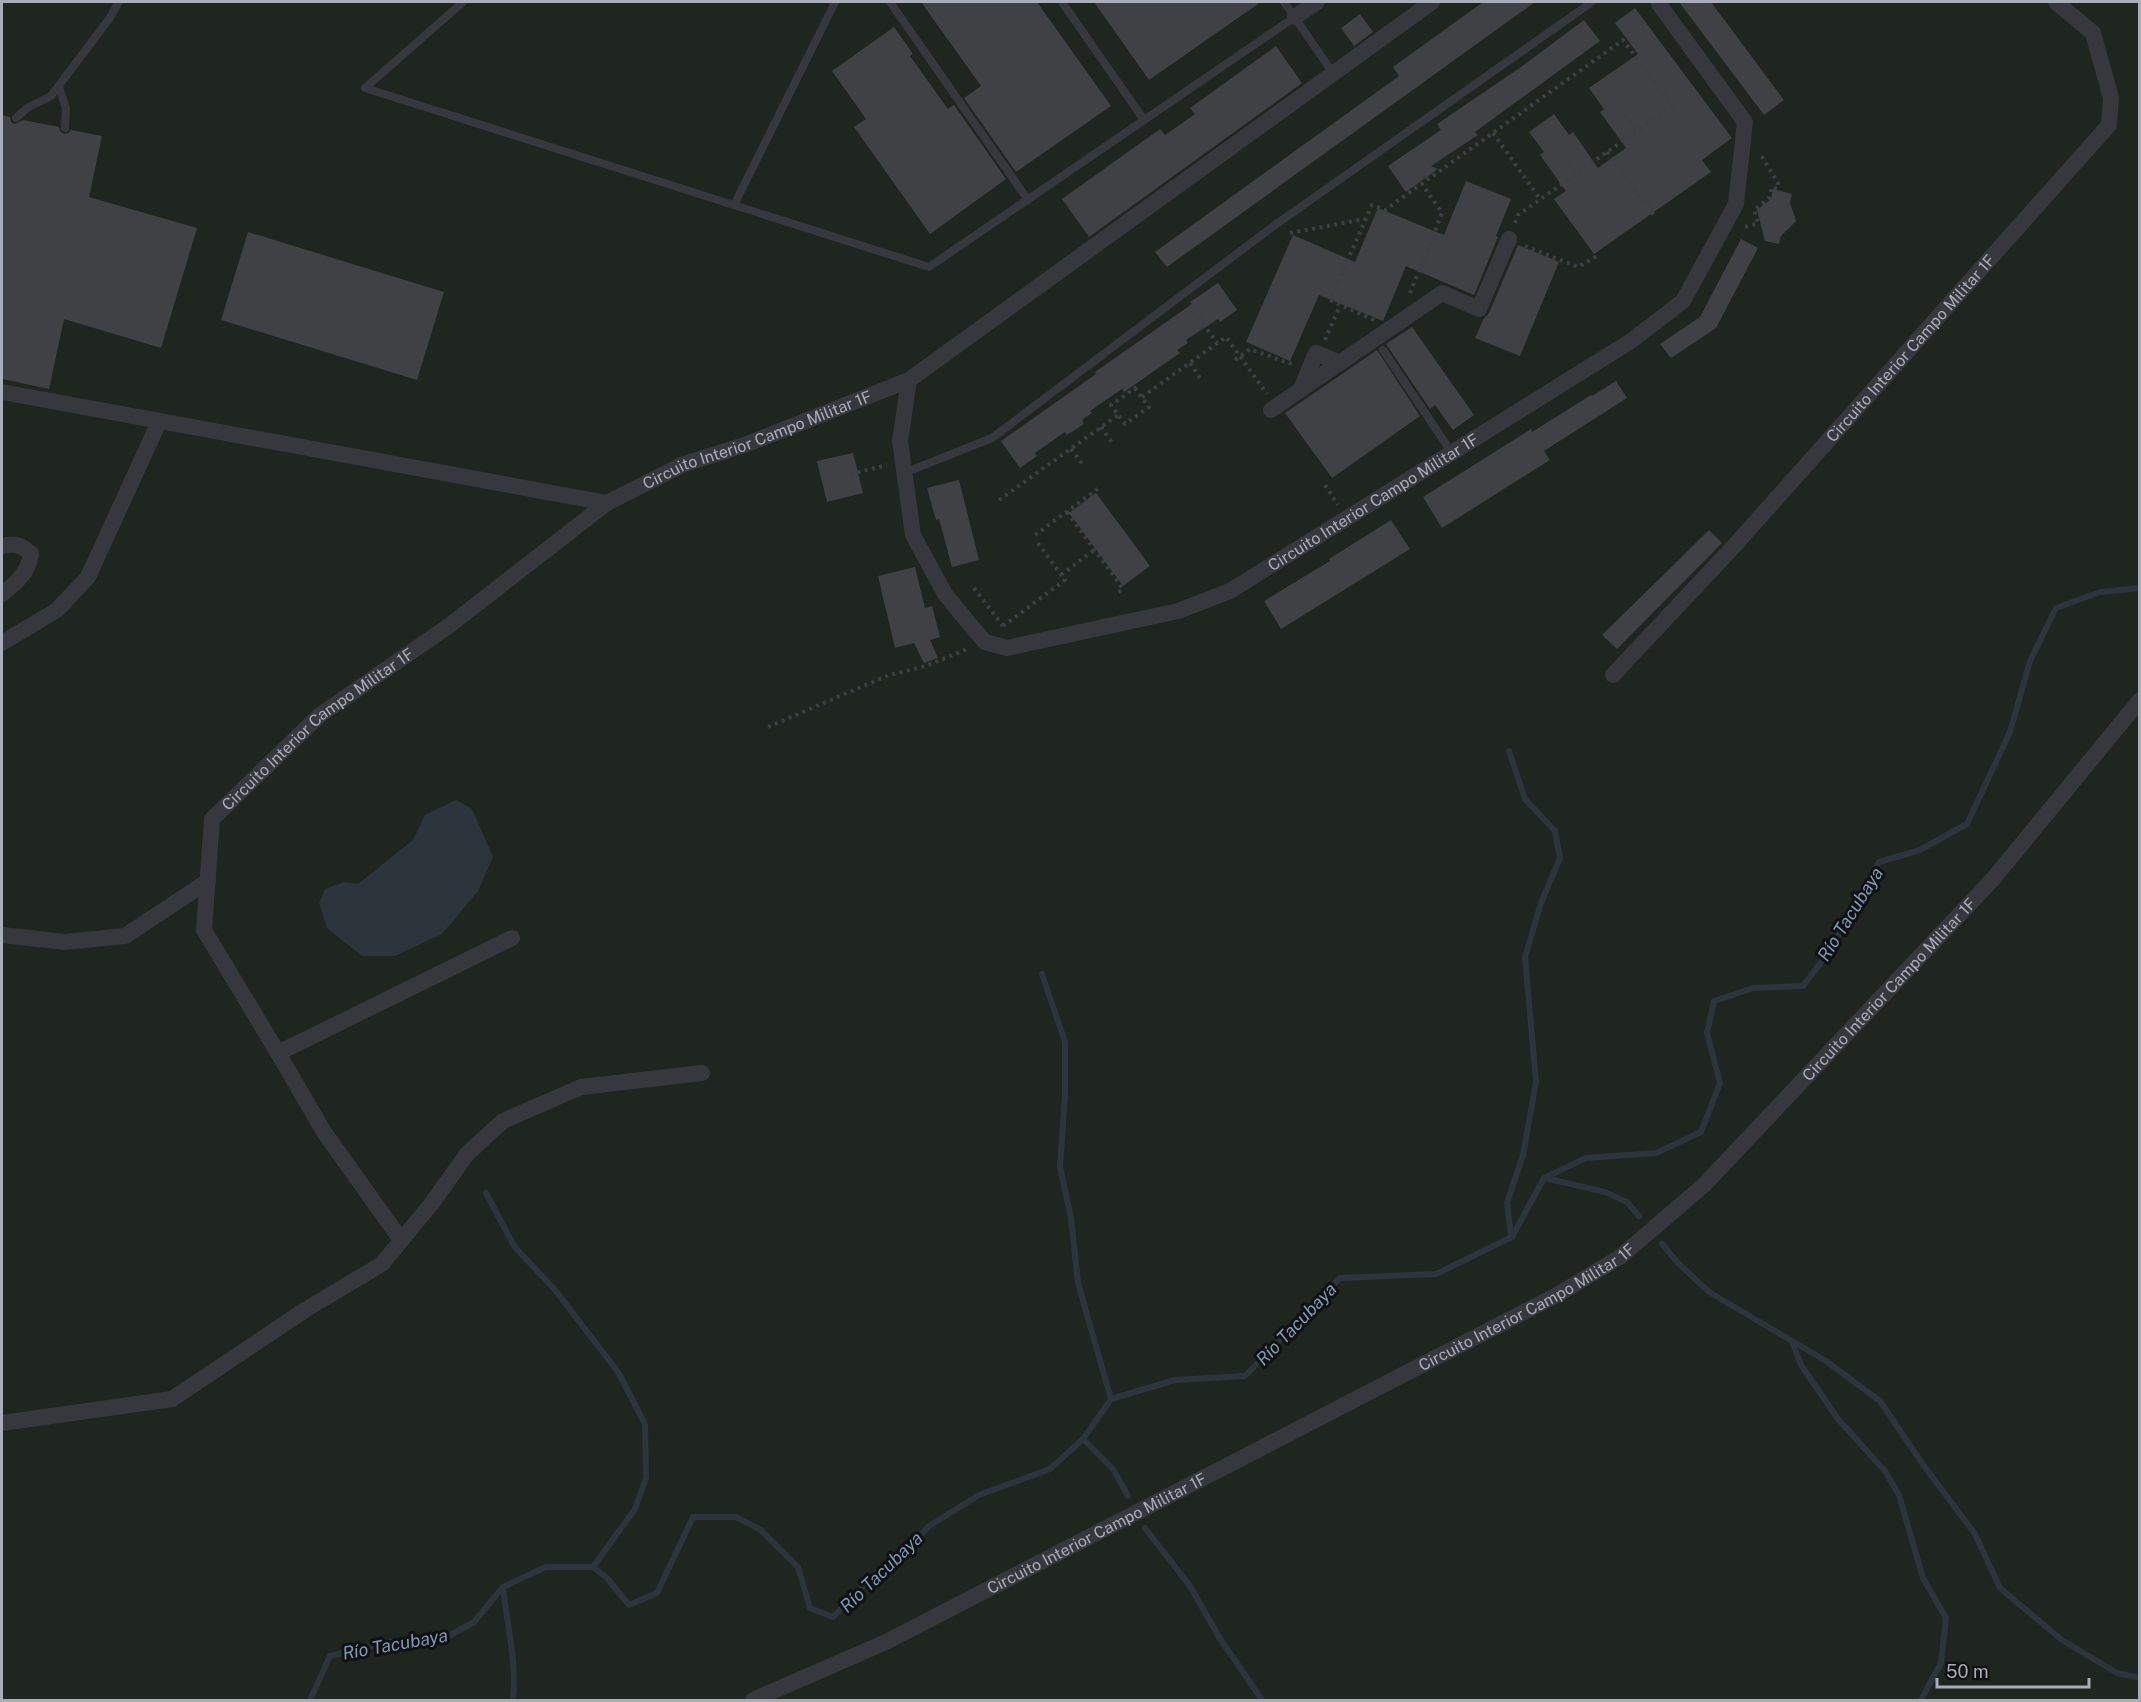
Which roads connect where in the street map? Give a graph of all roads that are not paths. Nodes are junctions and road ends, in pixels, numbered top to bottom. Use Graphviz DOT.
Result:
graph roads {
  1 [pos="118,2"];
  2 [pos="463,2"];
  3 [pos="835,2"];
  4 [pos="890,2"];
  5 [pos="1062,2"];
  6 [pos="1284,2"];
  7 [pos="1317,2"];
  8 [pos="1432,2"];
  9 [pos="1592,2"];
  10 [pos="2056,2"];
  11 [pos="1658,3"];
  12 [pos="1295,17"];
  13 [pos="1332,73"];
  14 [pos="59,87"];
  15 [pos="16,118"];
  16 [pos="1144,120"];
  17 [pos="65,128"];
  18 [pos="1028,200"];
  19 [pos="734,204"];
  20 [pos="1509,239"];
  21 [pos="1383,350"];
  22 [pos="1340,363"];
  23 [pos="909,380"];
  24 [pos="1301,390"];
  25 [pos="2,392"];
  26 [pos="1274,408"];
  27 [pos="159,422"];
  28 [pos="1452,453"];
  29 [pos="903,474"];
  30 [pos="607,503"];
  31 [pos="2,546"];
  32 [pos="2,594"];
  33 [pos="2,643"];
  34 [pos="1613,675"];
  35 [pos="2139,700"];
  36 [pos="208,881"];
  37 [pos="2,935"];
  38 [pos="513,938"];
  39 [pos="278,1053"];
  40 [pos="702,1073"];
  41 [pos="401,1240"];
  42 [pos="2,1423"];
  43 [pos="753,1701"];
  1 -- 14 [label="lane"];
  2 -- 19 [label="lane"];
  3 -- 19 [label="lane"];
  4 -- 18 [label="lane"];
  5 -- 16 [label="lane"];
  6 -- 12 [label="lane"];
  7 -- 12 [label="street"];
  8 -- 13 [label="street, Circuito Interior Campo Militar 1F"];
  9 -- 29 [label="lane"];
  10 -- 34 [label="street, Circuito Interior Campo Militar 1F"];
  11 -- 28 [label="street, Circuito Interior Campo Militar 1F"];
  12 -- 13 [label="lane"];
  12 -- 16 [label="lane"];
  13 -- 23 [label="street, Circuito Interior Campo Militar 1F"];
  14 -- 15 [label="lane"];
  14 -- 17 [label="lane"];
  16 -- 18 [label="lane"];
  18 -- 19 [label="lane"];
  20 -- 22 [label="street"];
  21 -- 28 [label="lane"];
  22 -- 24 [label="street"];
  22 -- 24 [label="street"];
  23 -- 29 [label="street, Circuito Interior Campo Militar 1F"];
  23 -- 30 [label="street, Circuito Interior Campo Militar 1F"];
  24 -- 26 [label="street"];
  25 -- 27 [label="street"];
  27 -- 30 [label="street"];
  27 -- 33 [label="street"];
  28 -- 29 [label="street, Circuito Interior Campo Militar 1F"];
  30 -- 36 [label="street, Circuito Interior Campo Militar 1F"];
  31 -- 32 [label="street"];
  35 -- 43 [label="street, Circuito Interior Campo Militar 1F"];
  36 -- 37 [label="street"];
  36 -- 39 [label="street, Circuito Interior Campo Militar 1F"];
  38 -- 39 [label="street"];
  39 -- 41 [label="street, Circuito Interior Campo Militar 1F"];
  40 -- 41 [label="street"];
  41 -- 42 [label="street"];
}
